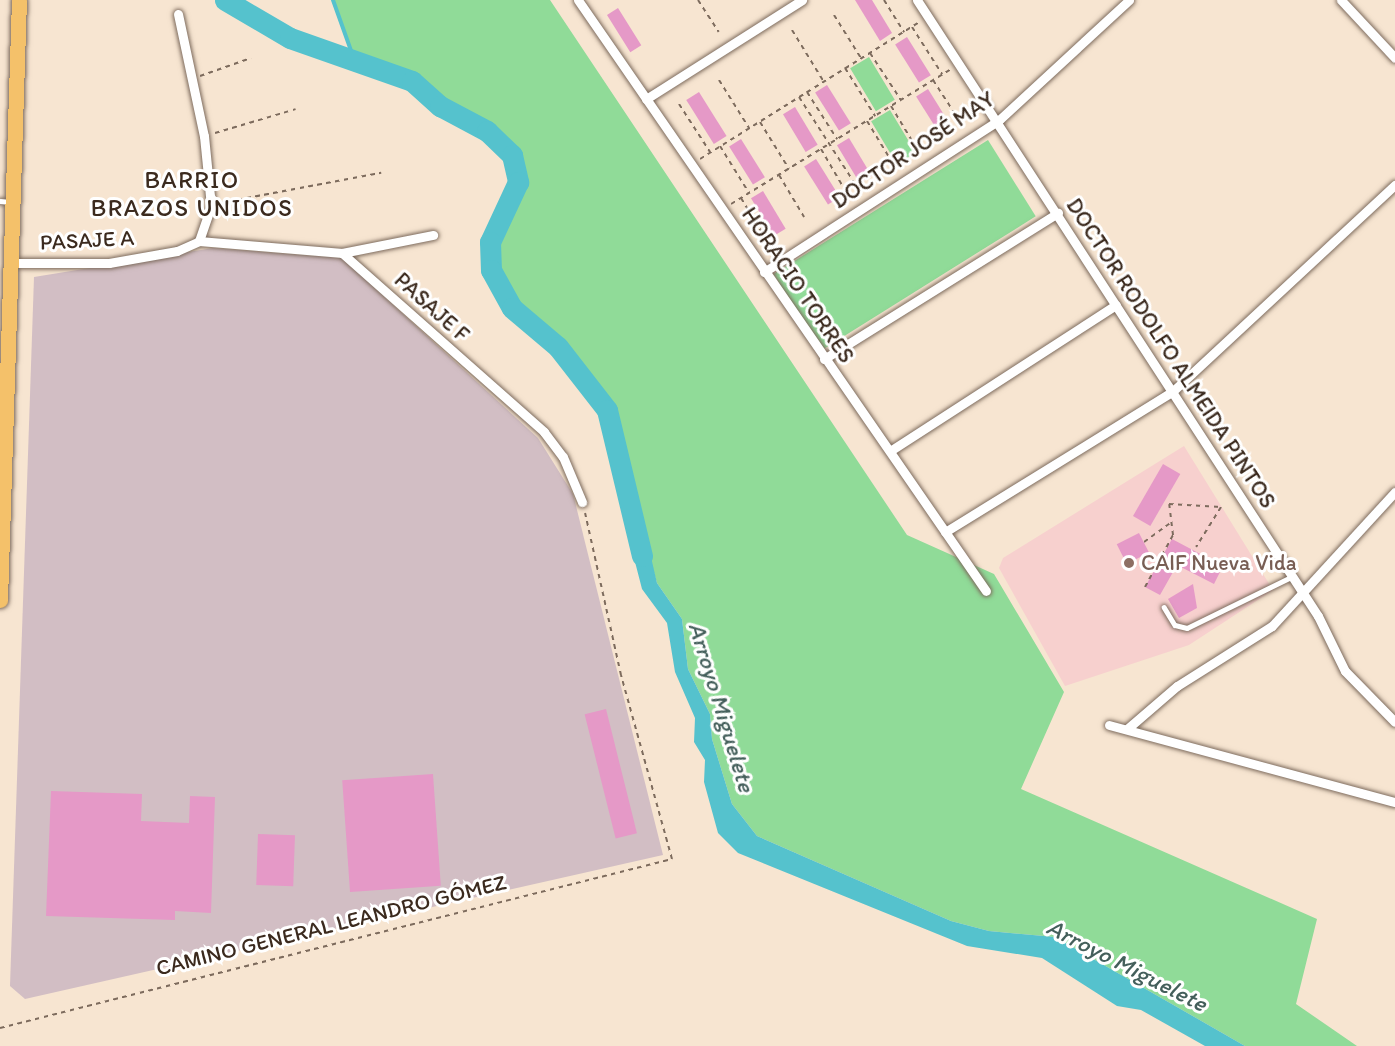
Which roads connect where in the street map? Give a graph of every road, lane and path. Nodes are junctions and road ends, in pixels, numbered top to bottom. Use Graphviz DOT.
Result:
graph roads {
  1 [pos="19,0"];
  2 [pos="578,0"];
  3 [pos="698,0"];
  4 [pos="802,0"];
  5 [pos="884,0"];
  6 [pos="917,0"];
  7 [pos="1129,0"];
  8 [pos="1341,0"];
  9 [pos="178,14"];
  10 [pos="834,15"];
  11 [pos="929,16"];
  12 [pos="912,27"];
  13 [pos="792,30"];
  14 [pos="719,32"];
  15 [pos="904,32"];
  16 [pos="870,53"];
  17 [pos="251,58"];
  18 [pos="861,58"];
  19 [pos="1395,58"];
  20 [pos="960,63"];
  21 [pos="845,68"];
  22 [pos="942,74"];
  23 [pos="192,79"];
  24 [pos="719,80"];
  25 [pos="933,80"];
  26 [pos="824,82"];
  27 [pos="807,92"];
  28 [pos="799,97"];
  29 [pos="646,99"];
  30 [pos="900,100"];
  31 [pos="679,104"];
  32 [pos="891,106"];
  33 [pos="296,110"];
  34 [pos="875,116"];
  35 [pos="958,120"];
  36 [pos="999,120"];
  37 [pos="867,121"];
  38 [pos="760,122"];
  39 [pos="749,128"];
  40 [pos="204,136"];
  41 [pos="837,139"];
  42 [pos="829,144"];
  43 [pos="720,146"];
  44 [pos="821,149"];
  45 [pos="917,149"];
  46 [pos="711,152"];
  47 [pos="892,162"];
  48 [pos="693,163"];
  49 [pos="789,169"];
  50 [pos="381,173"];
  51 [pos="779,175"];
  52 [pos="1395,185"];
  53 [pos="749,193"];
  54 [pos="855,195"];
  55 [pos="741,198"];
  56 [pos="7,202"];
  57 [pos="211,206"];
  58 [pos="862,208"];
  59 [pos="724,209"];
  60 [pos="1058,213"];
  61 [pos="804,217"];
  62 [pos="433,235"];
  63 [pos="199,241"];
  64 [pos="767,241"];
  65 [pos="342,253"];
  66 [pos="7,254"];
  67 [pos="764,272"];
  68 [pos="1116,305"];
  69 [pos="824,359"];
  70 [pos="1173,391"];
  71 [pos="890,451"];
  72 [pos="1395,492"];
  73 [pos="582,502"];
  74 [pos="1170,523"];
  75 [pos="945,532"];
  76 [pos="1144,542"];
  77 [pos="1196,547"];
  78 [pos="1291,577"];
  79 [pos="1145,586"];
  80 [pos="986,591"];
  81 [pos="1303,592"];
  82 [pos="0,600"];
  83 [pos="1164,607"];
  84 [pos="1395,722"];
  85 [pos="1109,725"];
  86 [pos="1127,729"];
  87 [pos="1395,802"];
  88 [pos="0,1028"];
  1 -- 56 [label="main road"];
  2 -- 29 [label="street, HORACIO TORRES"];
  3 -- 14 [label="path"];
  4 -- 29 [label="street"];
  5 -- 15 [label="path"];
  6 -- 11 [label="street, DOCTOR RODOLFO ALMEIDA PINTOS"];
  7 -- 36 [label="street, DOCTOR JOSÉ MAY"];
  8 -- 19 [label="street"];
  9 -- 23 [label="street"];
  10 -- 18 [label="path"];
  11 -- 12 [label="path"];
  11 -- 20 [label="street, DOCTOR RODOLFO ALMEIDA PINTOS"];
  12 -- 15 [label="path"];
  12 -- 22 [label="path"];
  13 -- 26 [label="path"];
  15 -- 16 [label="path"];
  16 -- 18 [label="path"];
  16 -- 30 [label="path"];
  17 -- 23 [label="path"];
  18 -- 21 [label="path"];
  20 -- 22 [label="path"];
  20 -- 36 [label="street, DOCTOR RODOLFO ALMEIDA PINTOS"];
  21 -- 26 [label="path"];
  21 -- 34 [label="path"];
  22 -- 25 [label="path"];
  23 -- 40 [label="street"];
  24 -- 39 [label="path"];
  25 -- 30 [label="path"];
  25 -- 35 [label="path"];
  26 -- 27 [label="path"];
  27 -- 28 [label="path"];
  27 -- 41 [label="path"];
  28 -- 38 [label="path"];
  28 -- 42 [label="path"];
  29 -- 48 [label="street, HORACIO TORRES"];
  30 -- 32 [label="path"];
  31 -- 46 [label="path"];
  32 -- 34 [label="path"];
  32 -- 45 [label="path"];
  33 -- 40 [label="path"];
  34 -- 37 [label="path"];
  36 -- 58 [label="street, DOCTOR JOSÉ MAY"];
  36 -- 60 [label="street, DOCTOR RODOLFO ALMEIDA PINTOS"];
  37 -- 41 [label="path"];
  37 -- 47 [label="path"];
  38 -- 39 [label="path"];
  38 -- 49 [label="path"];
  39 -- 43 [label="path"];
  40 -- 57 [label="street"];
  41 -- 42 [label="path"];
  42 -- 44 [label="path"];
  42 -- 54 [label="path"];
  43 -- 46 [label="path"];
  43 -- 53 [label="path"];
  44 -- 49 [label="path"];
  44 -- 54 [label="path"];
  46 -- 48 [label="path"];
  48 -- 59 [label="street, HORACIO TORRES"];
  49 -- 51 [label="path"];
  50 -- 57 [label="path"];
  51 -- 53 [label="path"];
  51 -- 61 [label="path"];
  52 -- 70 [label="street"];
  53 -- 55 [label="path"];
  54 -- 58 [label="path"];
  55 -- 59 [label="path"];
  55 -- 64 [label="path"];
  56 -- 66 [label="main road"];
  57 -- 63 [label="street"];
  58 -- 67 [label="street, DOCTOR JOSÉ MAY"];
  59 -- 67 [label="street, HORACIO TORRES"];
  60 -- 68 [label="street, DOCTOR RODOLFO ALMEIDA PINTOS"];
  60 -- 69 [label="street"];
  62 -- 65 [label="street"];
  63 -- 65 [label="street"];
  63 -- 66 [label="street, PASAJE A"];
  65 -- 73 [label="street, PASAJE F"];
  66 -- 82 [label="main road"];
  67 -- 69 [label="street, HORACIO TORRES"];
  68 -- 70 [label="street, DOCTOR RODOLFO ALMEIDA PINTOS"];
  68 -- 71 [label="street"];
  69 -- 71 [label="street, HORACIO TORRES"];
  70 -- 75 [label="street"];
  70 -- 78 [label="street, DOCTOR RODOLFO ALMEIDA PINTOS"];
  71 -- 75 [label="street, HORACIO TORRES"];
  72 -- 81 [label="street"];
  73 -- 88 [label="path, CAMINO GENERAL LEANDRO GÓMEZ"];
  74 -- 76 [label="path"];
  74 -- 77 [label="path"];
  74 -- 79 [label="path"];
  75 -- 80 [label="street, HORACIO TORRES"];
  78 -- 81 [label="street, DOCTOR RODOLFO ALMEIDA PINTOS"];
  78 -- 83 [label="lane"];
  81 -- 84 [label="street, DOCTOR RODOLFO ALMEIDA PINTOS"];
  81 -- 86 [label="street"];
  85 -- 86 [label="street"];
  86 -- 87 [label="street"];
}
